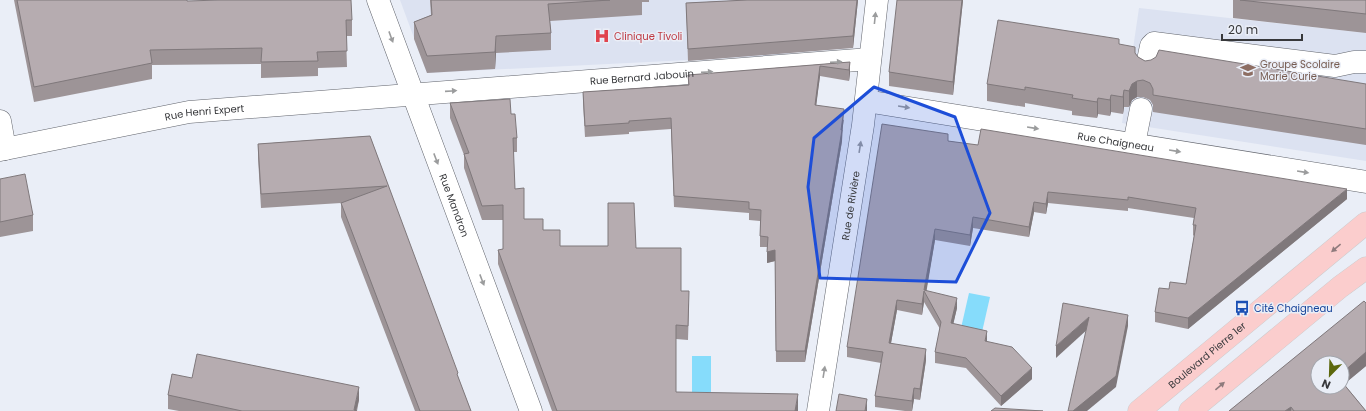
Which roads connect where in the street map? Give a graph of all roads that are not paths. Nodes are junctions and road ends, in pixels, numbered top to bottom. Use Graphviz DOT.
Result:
graph roads {
  1 [pos="378,0"];
  2 [pos="877,0"];
  3 [pos="870,59"];
  4 [pos="1366,62"];
  5 [pos="1147,65"];
  6 [pos="412,95"];
  7 [pos="866,101"];
  8 [pos="1141,110"];
  9 [pos="0,121"];
  10 [pos="1134,144"];
  11 [pos="3,149"];
  12 [pos="1366,182"];
  13 [pos="1366,223"];
  14 [pos="1366,268"];
  15 [pos="531,411"];
  16 [pos="818,411"];
  17 [pos="1140,411"];
  18 [pos="1190,411"];
  1 -- 6 [label="street, Rue Mandron, one-way"];
  3 -- 2 [label="street, Rue de Rivière, one-way"];
  6 -- 3 [label="street, Rue Bernard Jabouin, one-way"];
  3 -- 7 [label="street, Rue de Rivière"];
  4 -- 5 [label="street"];
  6 -- 11 [label="street, Rue Henri Expert"];
  6 -- 15 [label="street, Rue Mandron, one-way"];
  7 -- 10 [label="street, Rue Chaigneau, one-way"];
  16 -- 7 [label="street, Rue de Rivière, one-way"];
  8 -- 10 [label="street"];
  9 -- 11 [label="street"];
  10 -- 12 [label="street, Rue Chaigneau, one-way"];
  13 -- 17 [label="main road, Boulevard Pierre 1er, one-way"];
  18 -- 14 [label="main road, one-way"];
}
